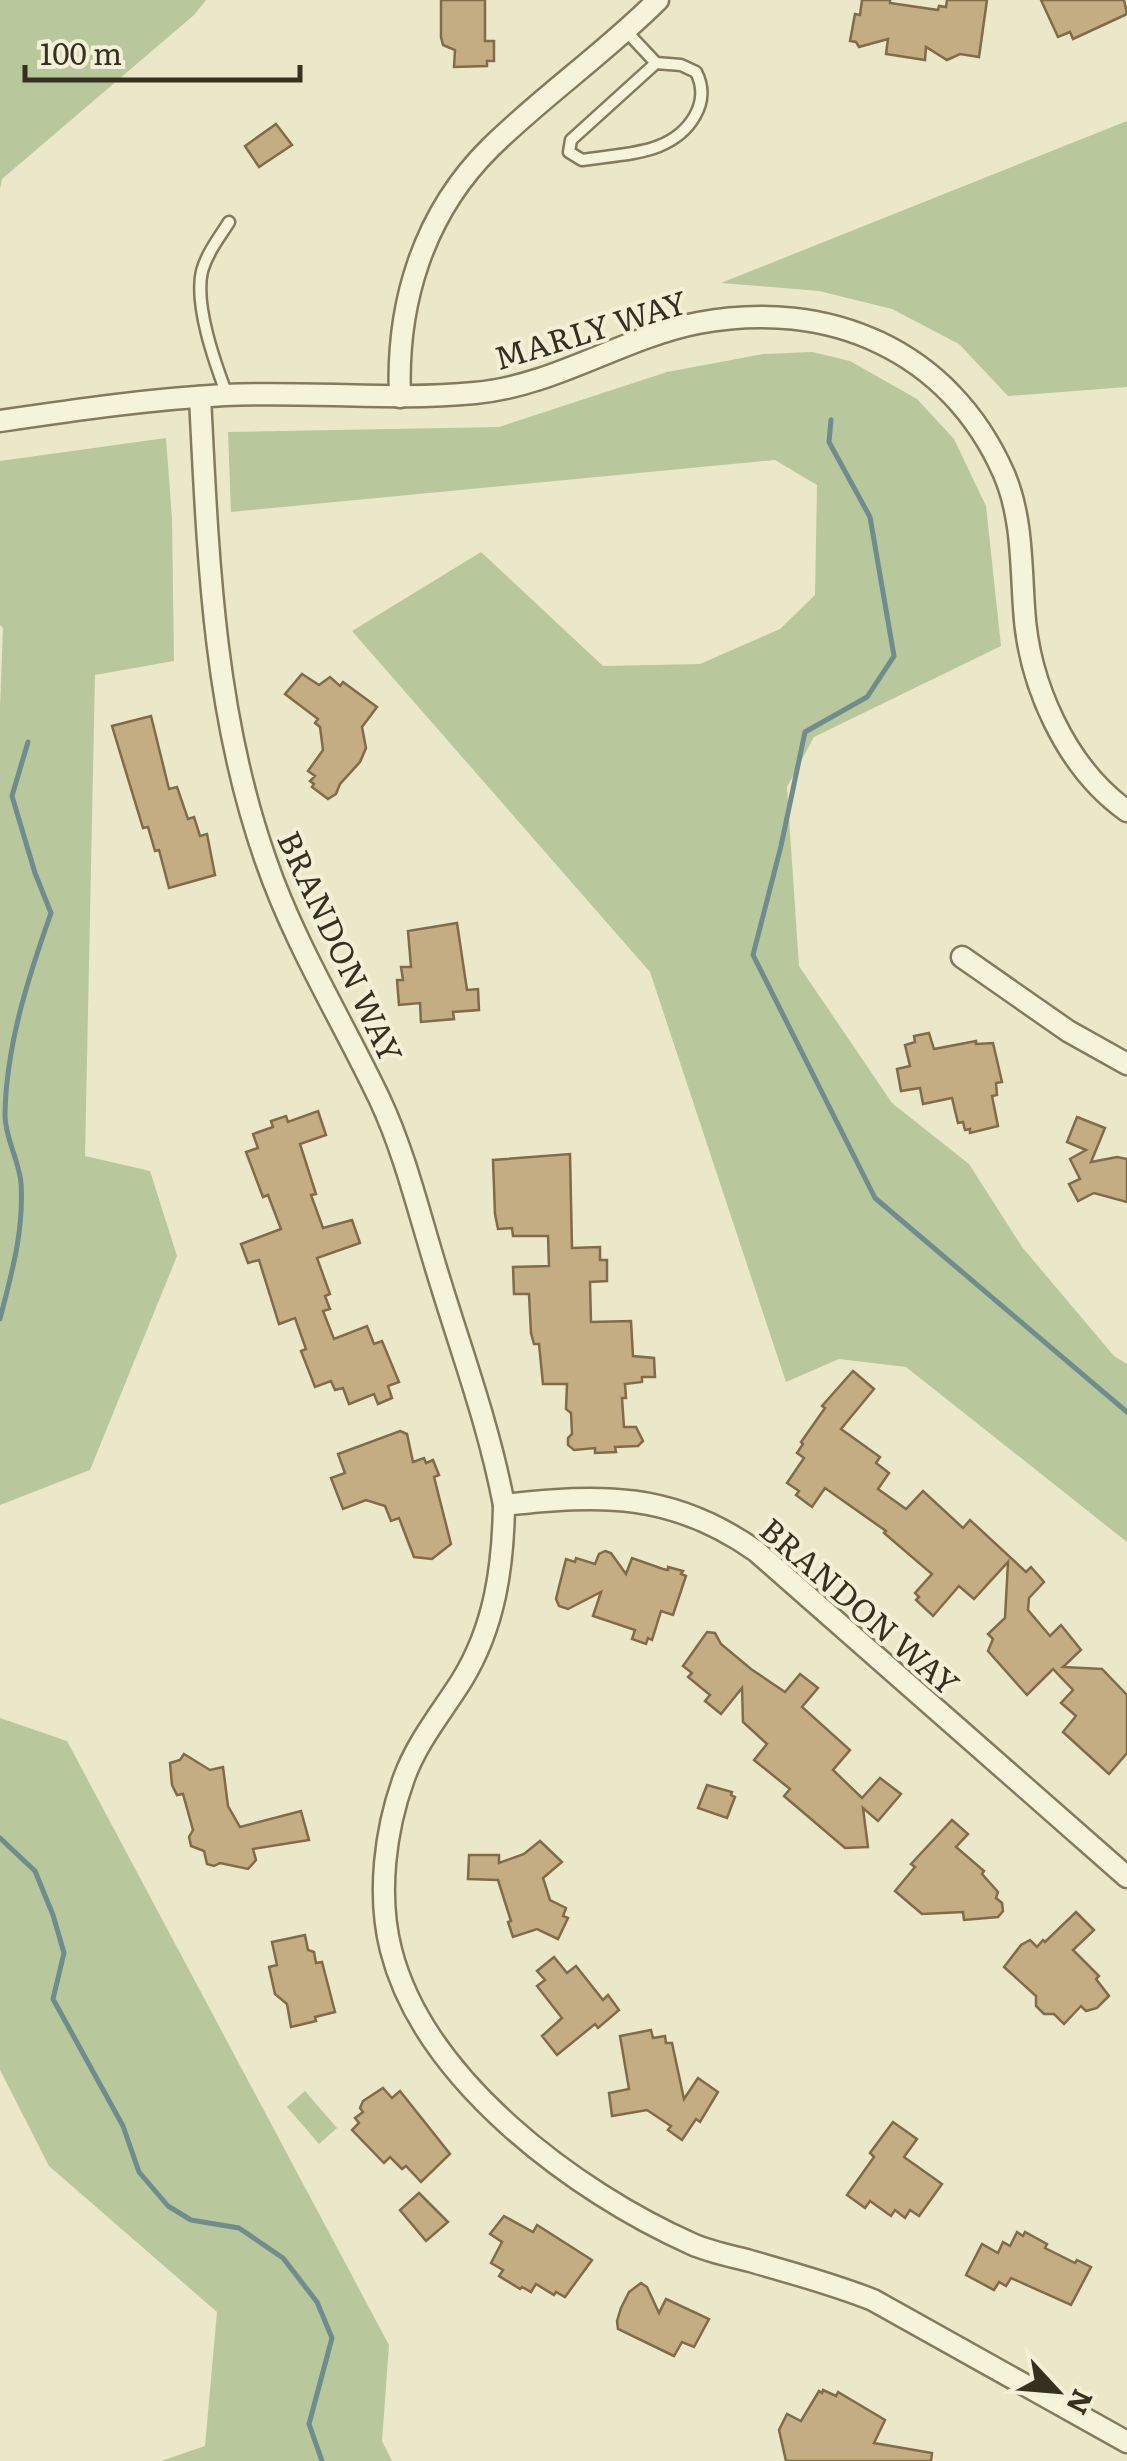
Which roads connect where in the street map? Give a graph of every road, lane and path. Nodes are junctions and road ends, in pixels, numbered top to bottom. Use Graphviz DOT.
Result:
graph roads {
  1 [pos="658,0"];
  2 [pos="626,31"];
  3 [pos="656,63"];
  4 [pos="229,222"];
  5 [pos="227,395"];
  6 [pos="200,398"];
  7 [pos="400,398"];
  8 [pos="0,421"];
  9 [pos="1127,811"];
  10 [pos="962,956"];
  11 [pos="1127,1064"];
  12 [pos="504,1505"];
  13 [pos="1127,1877"];
  14 [pos="1127,2442"];
  1 -- 2 [label="street"];
  2 -- 3 [label="lane"];
  2 -- 7 [label="street"];
  3 -- 3 [label="lane"];
  4 -- 5 [label="lane"];
  5 -- 6 [label="street, MARLY WAY"];
  5 -- 7 [label="street, MARLY WAY"];
  6 -- 8 [label="street, MARLY WAY"];
  6 -- 12 [label="street, BRANDON WAY"];
  7 -- 9 [label="street, MARLY WAY"];
  10 -- 11 [label="street"];
  12 -- 13 [label="street, BRANDON WAY"];
  12 -- 14 [label="street, BRANDON WAY"];
}
